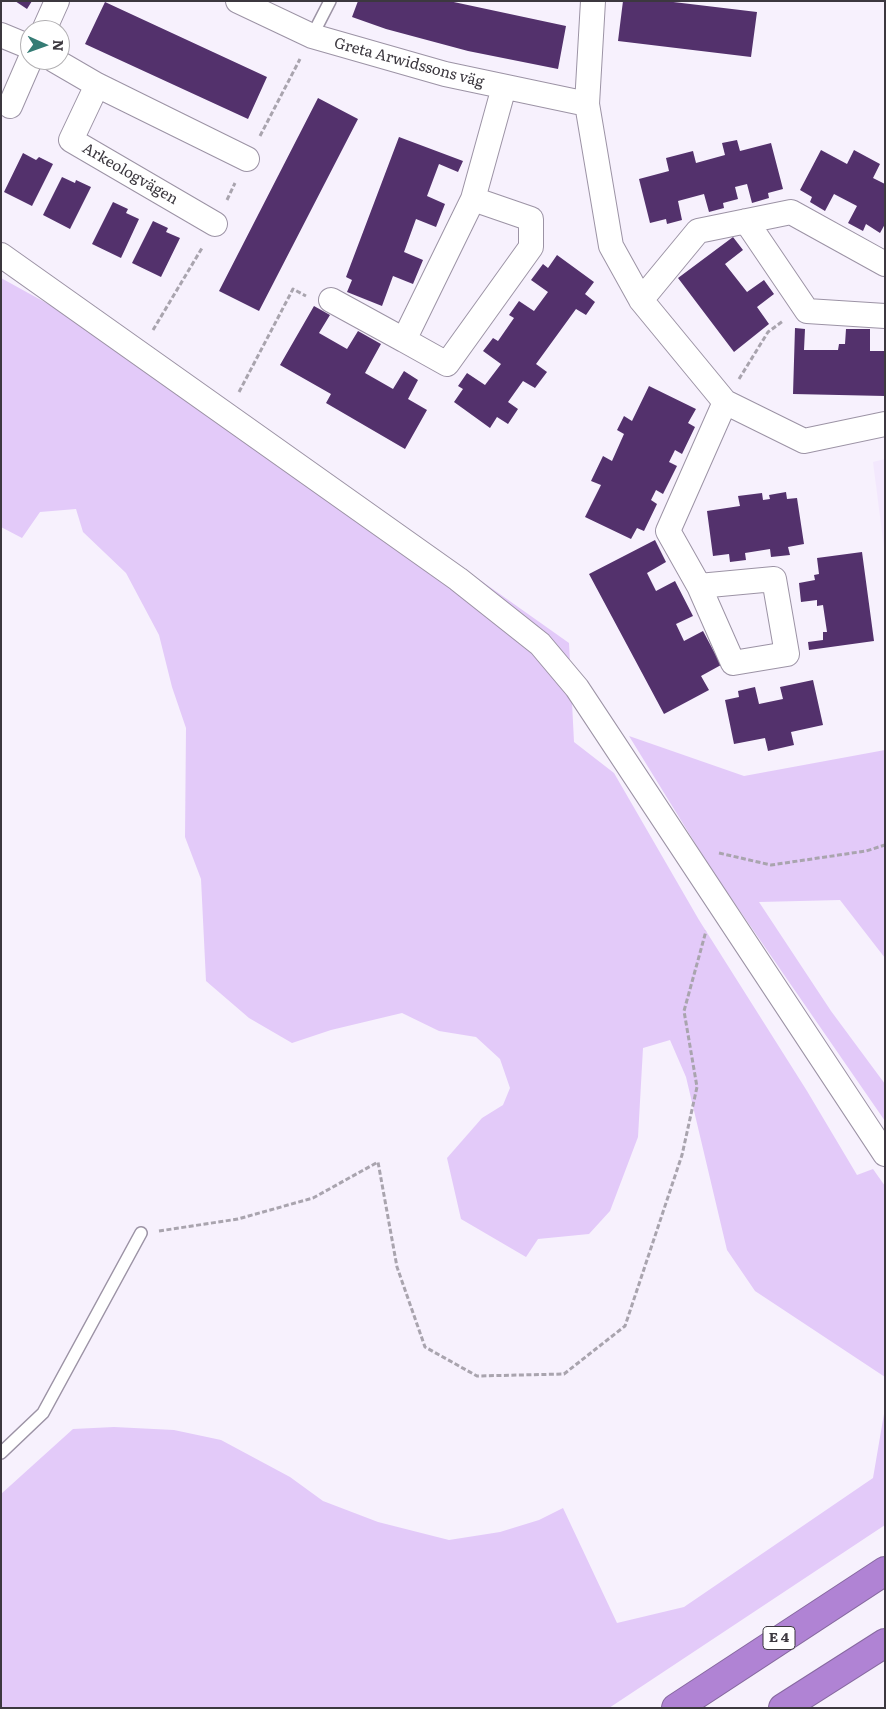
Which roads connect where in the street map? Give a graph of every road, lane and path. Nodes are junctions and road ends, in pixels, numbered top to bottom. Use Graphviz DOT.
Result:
graph roads {
  1 [pos="57,1"];
  2 [pos="238,1"];
  3 [pos="330,1"];
  4 [pos="593,1"];
  5 [pos="48,20"];
  6 [pos="1,35"];
  7 [pos="312,36"];
  8 [pos="20,43"];
  9 [pos="70,69"];
  10 [pos="26,70"];
  11 [pos="97,85"];
  12 [pos="504,87"];
  13 [pos="587,104"];
  14 [pos="10,106"];
  15 [pos="247,159"];
  16 [pos="473,199"];
  17 [pos="746,221"];
  18 [pos="215,224"];
  19 [pos="1,255"];
  20 [pos="885,264"];
  21 [pos="331,300"];
  22 [pos="641,300"];
  23 [pos="804,306"];
  24 [pos="885,316"];
  25 [pos="404,340"];
  26 [pos="140,352"];
  27 [pos="725,402"];
  28 [pos="227,415"];
  29 [pos="885,424"];
  30 [pos="700,586"];
  31 [pos="682,845"];
  32 [pos="885,845"];
  33 [pos="718,900"];
  34 [pos="885,1154"];
  35 [pos="141,1234"];
  36 [pos="1,1453"];
  37 [pos="885,1571"];
  38 [pos="885,1643"];
  39 [pos="676,1708"];
  40 [pos="784,1708"];
  1 -- 5 [label="street"];
  2 -- 7 [label="street, Greta Arwidssons väg"];
  3 -- 7 [label="lane"];
  4 -- 13 [label="street"];
  6 -- 8 [label="street"];
  7 -- 12 [label="street, Greta Arwidssons väg"];
  7 -- 15 [label="path"];
  9 -- 11 [label="street"];
  10 -- 14 [label="street"];
  11 -- 15 [label="street"];
  11 -- 18 [label="street, Arkeologvägen"];
  12 -- 13 [label="street, Greta Arwidssons väg"];
  12 -- 16 [label="street"];
  13 -- 22 [label="street"];
  15 -- 18 [label="path"];
  16 -- 25 [label="street"];
  16 -- 25 [label="street"];
  17 -- 20 [label="street"];
  17 -- 22 [label="street"];
  17 -- 23 [label="street"];
  18 -- 26 [label="path"];
  19 -- 26 [label="street"];
  21 -- 25 [label="street"];
  21 -- 28 [label="path"];
  22 -- 27 [label="street"];
  23 -- 24 [label="street"];
  23 -- 27 [label="path"];
  26 -- 28 [label="street"];
  27 -- 29 [label="street"];
  27 -- 30 [label="street"];
  28 -- 31 [label="street"];
  31 -- 32 [label="path"];
  31 -- 33 [label="street"];
  33 -- 34 [label="street"];
  33 -- 35 [label="path"];
  35 -- 36 [label="lane"];
  37 -- 39 [label="highway, E 4"];
  38 -- 40 [label="highway"];
}
